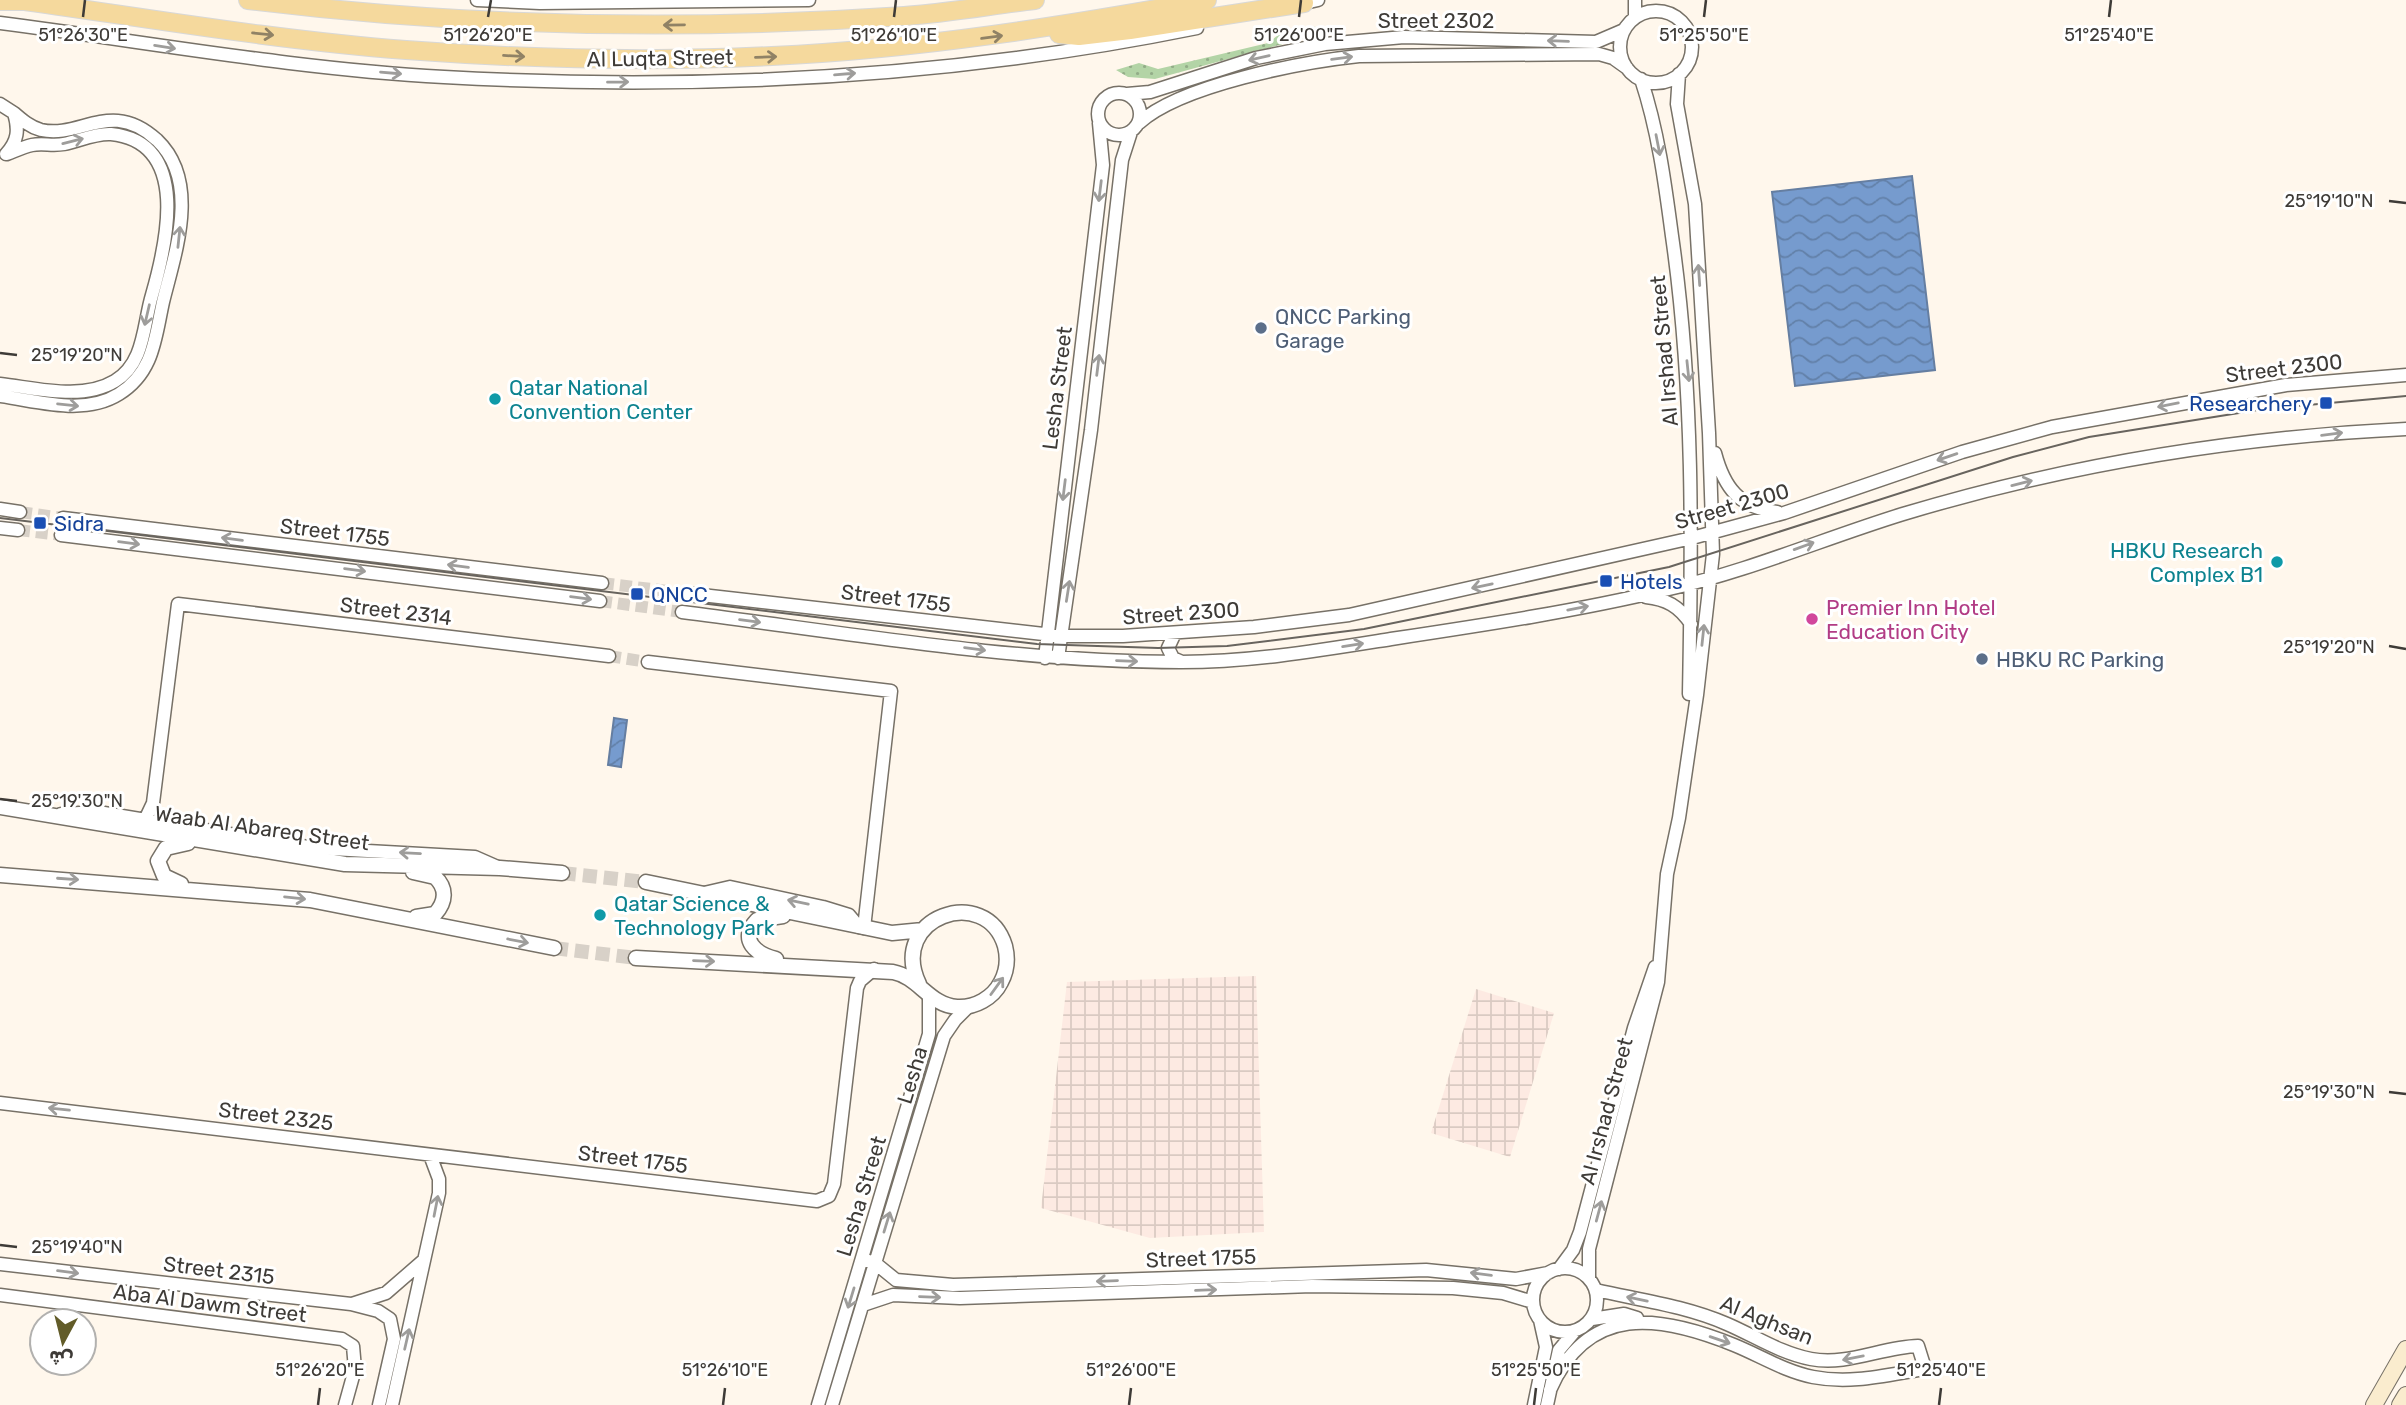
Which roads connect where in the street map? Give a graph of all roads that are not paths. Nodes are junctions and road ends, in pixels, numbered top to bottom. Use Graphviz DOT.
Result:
graph roads {
  1 [pos="248,0"];
  2 [pos="477,0"];
  3 [pos="808,0"];
  4 [pos="1035,0"];
  5 [pos="1207,0"];
  6 [pos="1635,0"];
  7 [pos="1660,0"];
  8 [pos="0,1"];
  9 [pos="22,1"];
  10 [pos="1311,1"];
  11 [pos="1668,13"];
  12 [pos="1635,17"];
  13 [pos="0,23"];
  14 [pos="1624,30"];
  15 [pos="1031,32"];
  16 [pos="1627,68"];
  17 [pos="1679,74"];
  18 [pos="1642,79"];
  19 [pos="1127,94"];
  20 [pos="0,104"];
  21 [pos="14,113"];
  22 [pos="1099,123"];
  23 [pos="1135,127"];
  24 [pos="3,156"];
  25 [pos="2406,375"];
  26 [pos="0,384"];
  27 [pos="0,396"];
  28 [pos="2406,429"];
  29 [pos="1709,433"];
  30 [pos="0,509"];
  31 [pos="20,512"];
  32 [pos="1784,513"];
  33 [pos="63,518"];
  34 [pos="0,528"];
  35 [pos="18,530"];
  36 [pos="1713,533"];
  37 [pos="61,535"];
  38 [pos="1692,538"];
  39 [pos="1710,578"];
  40 [pos="602,583"];
  41 [pos="1693,583"];
  42 [pos="684,593"];
  43 [pos="1639,596"];
  44 [pos="600,601"];
  45 [pos="682,612"];
  46 [pos="1690,624"];
  47 [pos="1175,633"];
  48 [pos="1046,634"];
  49 [pos="1061,636"];
  50 [pos="609,656"];
  51 [pos="1052,658"];
  52 [pos="648,662"];
  53 [pos="1184,662"];
  54 [pos="1692,714"];
  55 [pos="153,803"];
  56 [pos="0,807"];
  57 [pos="51,816"];
  58 [pos="144,822"];
  59 [pos="165,824"];
  60 [pos="241,837"];
  61 [pos="196,841"];
  62 [pos="264,852"];
  63 [pos="364,866"];
  64 [pos="500,868"];
  65 [pos="562,873"];
  66 [pos="0,875"];
  67 [pos="646,882"];
  68 [pos="193,889"];
  69 [pos="704,893"];
  70 [pos="867,900"];
  71 [pos="849,915"];
  72 [pos="397,916"];
  73 [pos="816,918"];
  74 [pos="862,928"];
  75 [pos="923,930"];
  76 [pos="554,948"];
  77 [pos="1660,953"];
  78 [pos="636,958"];
  79 [pos="811,966"];
  80 [pos="874,969"];
  81 [pos="843,970"];
  82 [pos="919,984"];
  83 [pos="857,988"];
  84 [pos="929,996"];
  85 [pos="969,1006"];
  86 [pos="0,1103"];
  87 [pos="430,1155"];
  88 [pos="426,1258"];
  89 [pos="869,1261"];
  90 [pos="0,1264"];
  91 [pos="1553,1271"];
  92 [pos="1589,1278"];
  93 [pos="1596,1290"];
  94 [pos="0,1295"];
  95 [pos="1533,1301"];
  96 [pos="351,1304"];
  97 [pos="863,1304"];
  98 [pos="1592,1319"];
  99 [pos="1540,1320"];
  100 [pos="1655,1323"];
  101 [pos="1575,1331"];
  102 [pos="2406,1349"];
  103 [pos="1550,1391"];
  104 [pos="2406,1395"];
  105 [pos="345,1405"];
  106 [pos="379,1405"];
  107 [pos="391,1405"];
  108 [pos="818,1405"];
  109 [pos="832,1405"];
  110 [pos="1534,1405"];
  111 [pos="1547,1405"];
  112 [pos="2374,1405"];
  113 [pos="2400,1405"];
  4 -- 1 [label="main road, Al Luqta Street, one-way"];
  2 -- 3 [label="street"];
  5 -- 15 [label="main road, Al Luqta Street"];
  6 -- 12 [label="street"];
  7 -- 11 [label="street"];
  8 -- 9 [label="main road, Al Luqta Street"];
  9 -- 15 [label="main road, Al Luqta Street, one-way"];
  13 -- 10 [label="street, Al Luqta Street, one-way"];
  10 -- 15 [label="main road"];
  11 -- 12 [label="street"];
  11 -- 17 [label="street"];
  12 -- 14 [label="street"];
  14 -- 16 [label="street"];
  14 -- 19 [label="street, Street 2302, one-way"];
  16 -- 18 [label="street"];
  23 -- 16 [label="street, Street 2302, one-way"];
  17 -- 18 [label="street"];
  29 -- 17 [label="street, Al Irshad Street, one-way"];
  18 -- 38 [label="street, Al Irshad Street, one-way"];
  19 -- 22 [label="street"];
  19 -- 23 [label="street"];
  20 -- 21 [label="street"];
  21 -- 24 [label="street"];
  27 -- 21 [label="street, one-way"];
  22 -- 23 [label="street"];
  22 -- 48 [label="street, Lesha Street, one-way"];
  49 -- 23 [label="street, Lesha Street, one-way"];
  24 -- 26 [label="street, one-way"];
  25 -- 32 [label="street, Street 2300, one-way"];
  39 -- 28 [label="street, Street 2300, one-way"];
  29 -- 32 [label="street, Al Irshad Street"];
  29 -- 36 [label="street, Al Irshad Street"];
  30 -- 31 [label="street"];
  32 -- 36 [label="street, Street 2300"];
  40 -- 33 [label="street, Street 1755, one-way"];
  34 -- 35 [label="street"];
  36 -- 38 [label="street, Street 2300"];
  36 -- 39 [label="street, Al Irshad Street"];
  37 -- 44 [label="street, Street 1755, one-way"];
  38 -- 41 [label="street, Al Irshad Street"];
  38 -- 47 [label="street, Street 2300, one-way"];
  39 -- 41 [label="street, Street 2300"];
  54 -- 39 [label="street, Al Irshad Street, one-way"];
  41 -- 43 [label="street, Street 2300"];
  41 -- 46 [label="street, Al Irshad Street"];
  42 -- 48 [label="street, Street 1755"];
  43 -- 46 [label="street"];
  53 -- 43 [label="street, Street 2300, one-way"];
  45 -- 51 [label="street, Street 1755, one-way"];
  46 -- 54 [label="street, Al Irshad Street"];
  47 -- 49 [label="street, Street 2300"];
  47 -- 53 [label="street"];
  48 -- 49 [label="street, Street 1755"];
  48 -- 51 [label="street, Lesha Street"];
  49 -- 51 [label="street, Lesha Street"];
  50 -- 55 [label="street, Street 2314"];
  51 -- 53 [label="street, Street 2300, one-way"];
  52 -- 70 [label="street"];
  54 -- 77 [label="street, Al Irshad Street"];
  55 -- 58 [label="street"];
  55 -- 59 [label="street"];
  56 -- 57 [label="street, Waab Al Abareq Street"];
  57 -- 58 [label="street"];
  57 -- 61 [label="street, Waab Al Abareq Street"];
  58 -- 59 [label="street"];
  59 -- 60 [label="street"];
  60 -- 62 [label="street"];
  64 -- 60 [label="street, one-way"];
  61 -- 62 [label="street, Waab Al Abareq Street"];
  61 -- 68 [label="street"];
  62 -- 63 [label="street, Waab Al Abareq Street"];
  63 -- 64 [label="street, Waab Al Abareq Street"];
  63 -- 72 [label="street"];
  64 -- 65 [label="street, Waab Al Abareq Street"];
  66 -- 68 [label="street, one-way"];
  67 -- 69 [label="street"];
  68 -- 72 [label="street, one-way"];
  71 -- 69 [label="street, one-way"];
  69 -- 73 [label="street"];
  70 -- 71 [label="street"];
  70 -- 74 [label="street"];
  71 -- 74 [label="street"];
  72 -- 76 [label="street, one-way"];
  73 -- 74 [label="street"];
  73 -- 79 [label="street"];
  74 -- 75 [label="street"];
  75 -- 82 [label="street"];
  85 -- 75 [label="street, one-way"];
  77 -- 91 [label="street, Al Irshad Street"];
  92 -- 77 [label="street, Al Irshad Street, one-way"];
  78 -- 79 [label="street, one-way"];
  79 -- 81 [label="street"];
  80 -- 81 [label="street"];
  80 -- 82 [label="street"];
  80 -- 83 [label="street"];
  81 -- 83 [label="street"];
  82 -- 84 [label="street"];
  83 -- 87 [label="street, Street 1755"];
  84 -- 85 [label="street"];
  84 -- 89 [label="street, Lesha Street"];
  89 -- 85 [label="street, Lesha, one-way"];
  87 -- 86 [label="street, Street 2325, one-way"];
  88 -- 87 [label="street, one-way"];
  88 -- 96 [label="street, Street 2315"];
  107 -- 88 [label="street, one-way"];
  91 -- 89 [label="street, Street 1755, one-way"];
  89 -- 97 [label="street, Lesha"];
  89 -- 108 [label="street, Lesha Street, one-way"];
  90 -- 96 [label="street, Street 2315, one-way"];
  91 -- 92 [label="street"];
  91 -- 95 [label="street"];
  92 -- 93 [label="street"];
  93 -- 98 [label="street"];
  100 -- 93 [label="street, Al Aghsan, one-way"];
  94 -- 105 [label="street, Aba Al Dawm Street"];
  97 -- 95 [label="street, Street 1755, one-way"];
  95 -- 99 [label="street"];
  96 -- 106 [label="street, Street 2315"];
  97 -- 109 [label="street, Lesha"];
  98 -- 100 [label="street, Al Aghsan"];
  98 -- 101 [label="street"];
  99 -- 101 [label="street"];
  99 -- 110 [label="street"];
  100 -- 103 [label="street, Al Aghsan"];
  101 -- 103 [label="street"];
  102 -- 112 [label="main road"];
  103 -- 111 [label="street"];
  104 -- 113 [label="main road"];
}
